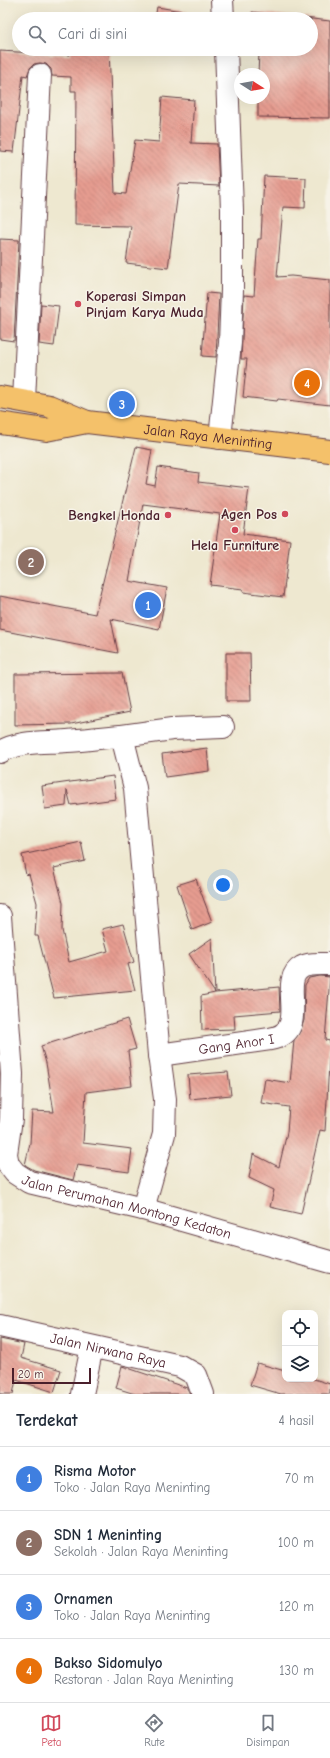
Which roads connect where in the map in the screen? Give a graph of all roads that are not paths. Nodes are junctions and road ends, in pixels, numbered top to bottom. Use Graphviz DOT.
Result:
graph roads {
  1 [pos="222,0"];
  2 [pos="223,12"];
  3 [pos="226,56"];
  4 [pos="40,75"];
  5 [pos="0,397"];
  6 [pos="24,400"];
  7 [pos="87,422"];
  8 [pos="0,423"];
  9 [pos="220,438"];
  10 [pos="330,451"];
  11 [pos="223,726"];
  12 [pos="122,736"];
  13 [pos="0,752"];
  14 [pos="0,916"];
  15 [pos="330,964"];
  16 [pos="159,1055"];
  17 [pos="143,1209"];
  18 [pos="330,1262"];
  19 [pos="0,1326"];
  20 [pos="92,1347"];
  21 [pos="82,1394"];
  22 [pos="203,1394"];
  1 -- 2 [label="street"];
  3 -- 9 [label="street"];
  4 -- 6 [label="street"];
  5 -- 6 [label="highway, Jalan Raya Meninting"];
  6 -- 7 [label="highway, Jalan Raya Meninting"];
  7 -- 8 [label="highway, Jalan Raya Meninting"];
  7 -- 9 [label="highway, Jalan Raya Meninting"];
  9 -- 10 [label="highway, Jalan Raya Meninting"];
  11 -- 12 [label="street"];
  12 -- 13 [label="street"];
  12 -- 16 [label="street"];
  14 -- 17 [label="street, Jalan Perumahan Montong Kedaton"];
  15 -- 16 [label="street, Gang Anor I"];
  16 -- 17 [label="street"];
  17 -- 18 [label="street, Jalan Perumahan Montong Kedaton"];
  19 -- 20 [label="street, Jalan Nirwana Raya"];
  20 -- 21 [label="street"];
  20 -- 22 [label="street, Jalan Nirwana Raya"];
}
